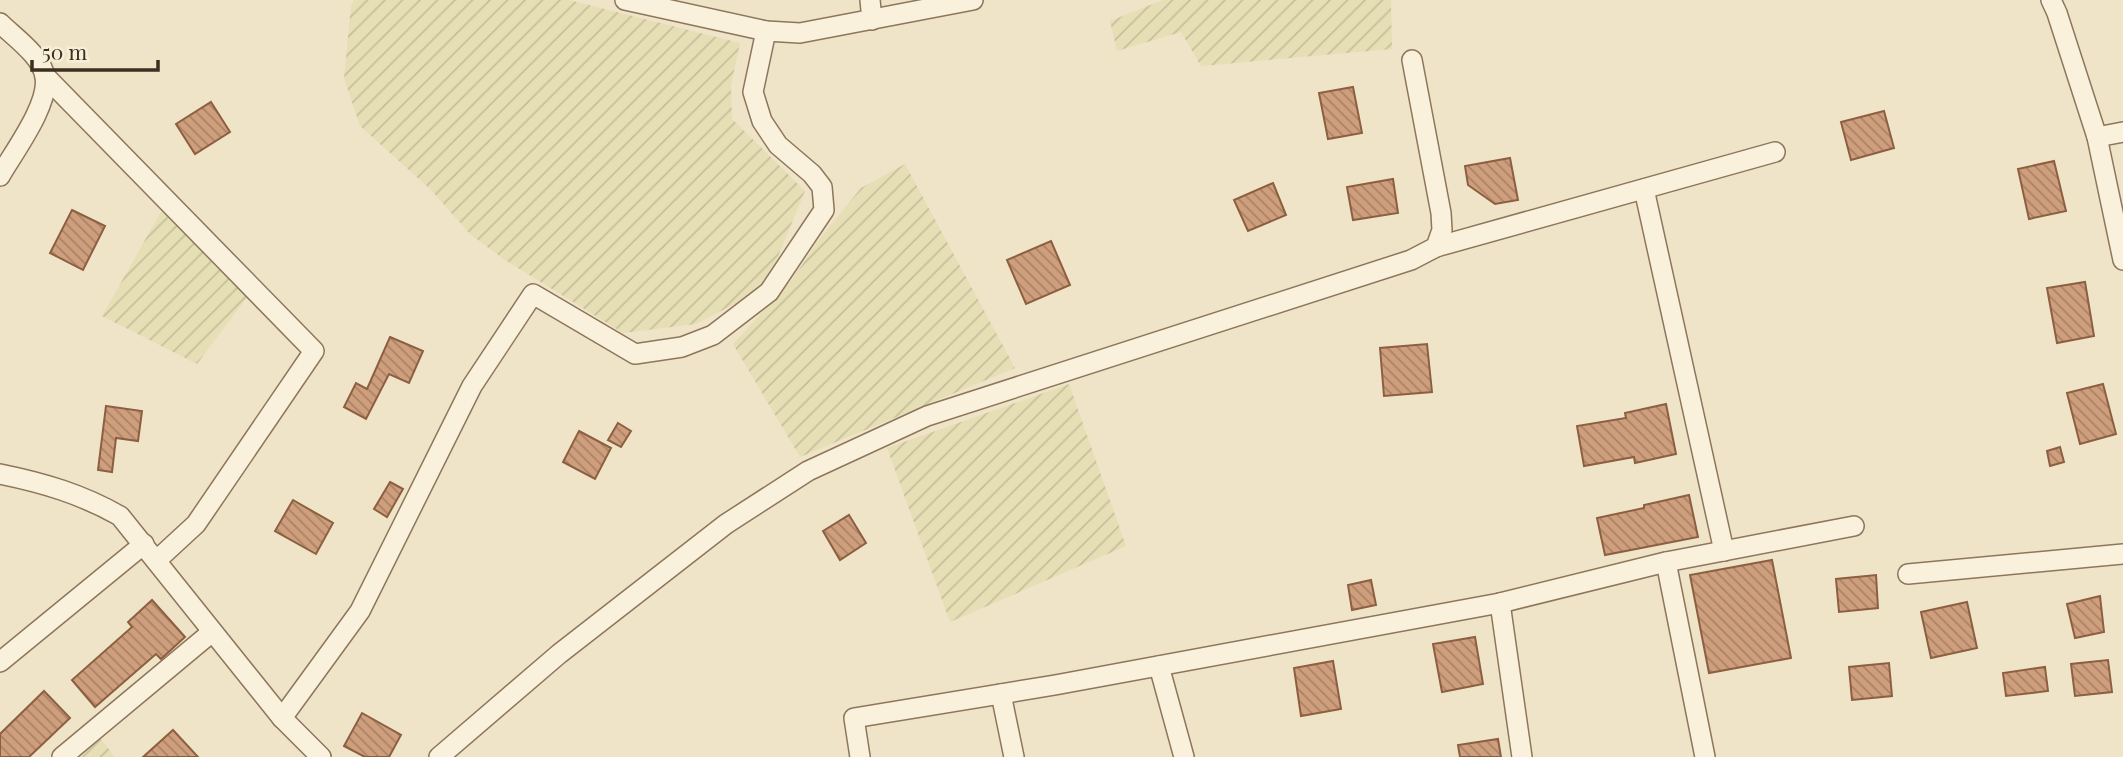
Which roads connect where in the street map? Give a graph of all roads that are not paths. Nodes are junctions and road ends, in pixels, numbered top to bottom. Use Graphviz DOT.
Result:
graph roads {
  1 [pos="625,0"];
  2 [pos="973,0"];
  3 [pos="2051,0"];
  4 [pos="871,10"];
  5 [pos="0,23"];
  6 [pos="766,32"];
  7 [pos="1412,60"];
  8 [pos="45,76"];
  9 [pos="2123,132"];
  10 [pos="2096,137"];
  11 [pos="1775,152"];
  12 [pos="0,176"];
  13 [pos="1644,189"];
  14 [pos="1437,247"];
  15 [pos="2123,260"];
  16 [pos="0,474"];
  17 [pos="1854,526"];
  18 [pos="144,544"];
  19 [pos="1724,551"];
  20 [pos="2123,554"];
  21 [pos="157,560"];
  22 [pos="1666,562"];
  23 [pos="1908,574"];
  24 [pos="1500,603"];
  25 [pos="212,632"];
  26 [pos="0,662"];
  27 [pos="1159,666"];
  28 [pos="1001,694"];
  29 [pos="282,718"];
  30 [pos="62,757"];
  31 [pos="321,757"];
  32 [pos="439,757"];
  33 [pos="860,757"];
  34 [pos="1014,757"];
  35 [pos="1184,757"];
  36 [pos="1522,757"];
  37 [pos="1704,757"];
  1 -- 6 [label="street"];
  2 -- 4 [label="street"];
  3 -- 10 [label="street"];
  4 -- 6 [label="street"];
  5 -- 8 [label="street"];
  6 -- 29 [label="street"];
  7 -- 14 [label="street"];
  8 -- 12 [label="street"];
  8 -- 21 [label="street"];
  9 -- 10 [label="street"];
  10 -- 15 [label="street"];
  11 -- 13 [label="street"];
  13 -- 14 [label="street"];
  13 -- 19 [label="street"];
  14 -- 32 [label="street"];
  16 -- 18 [label="street"];
  17 -- 19 [label="street"];
  18 -- 21 [label="street"];
  18 -- 26 [label="street"];
  19 -- 22 [label="street"];
  20 -- 23 [label="street"];
  21 -- 25 [label="street"];
  22 -- 24 [label="street"];
  22 -- 37 [label="street"];
  24 -- 27 [label="street"];
  24 -- 36 [label="street"];
  25 -- 29 [label="street"];
  25 -- 30 [label="street"];
  27 -- 28 [label="street"];
  27 -- 35 [label="street"];
  28 -- 33 [label="street"];
  28 -- 34 [label="street"];
  29 -- 31 [label="street"];
}
